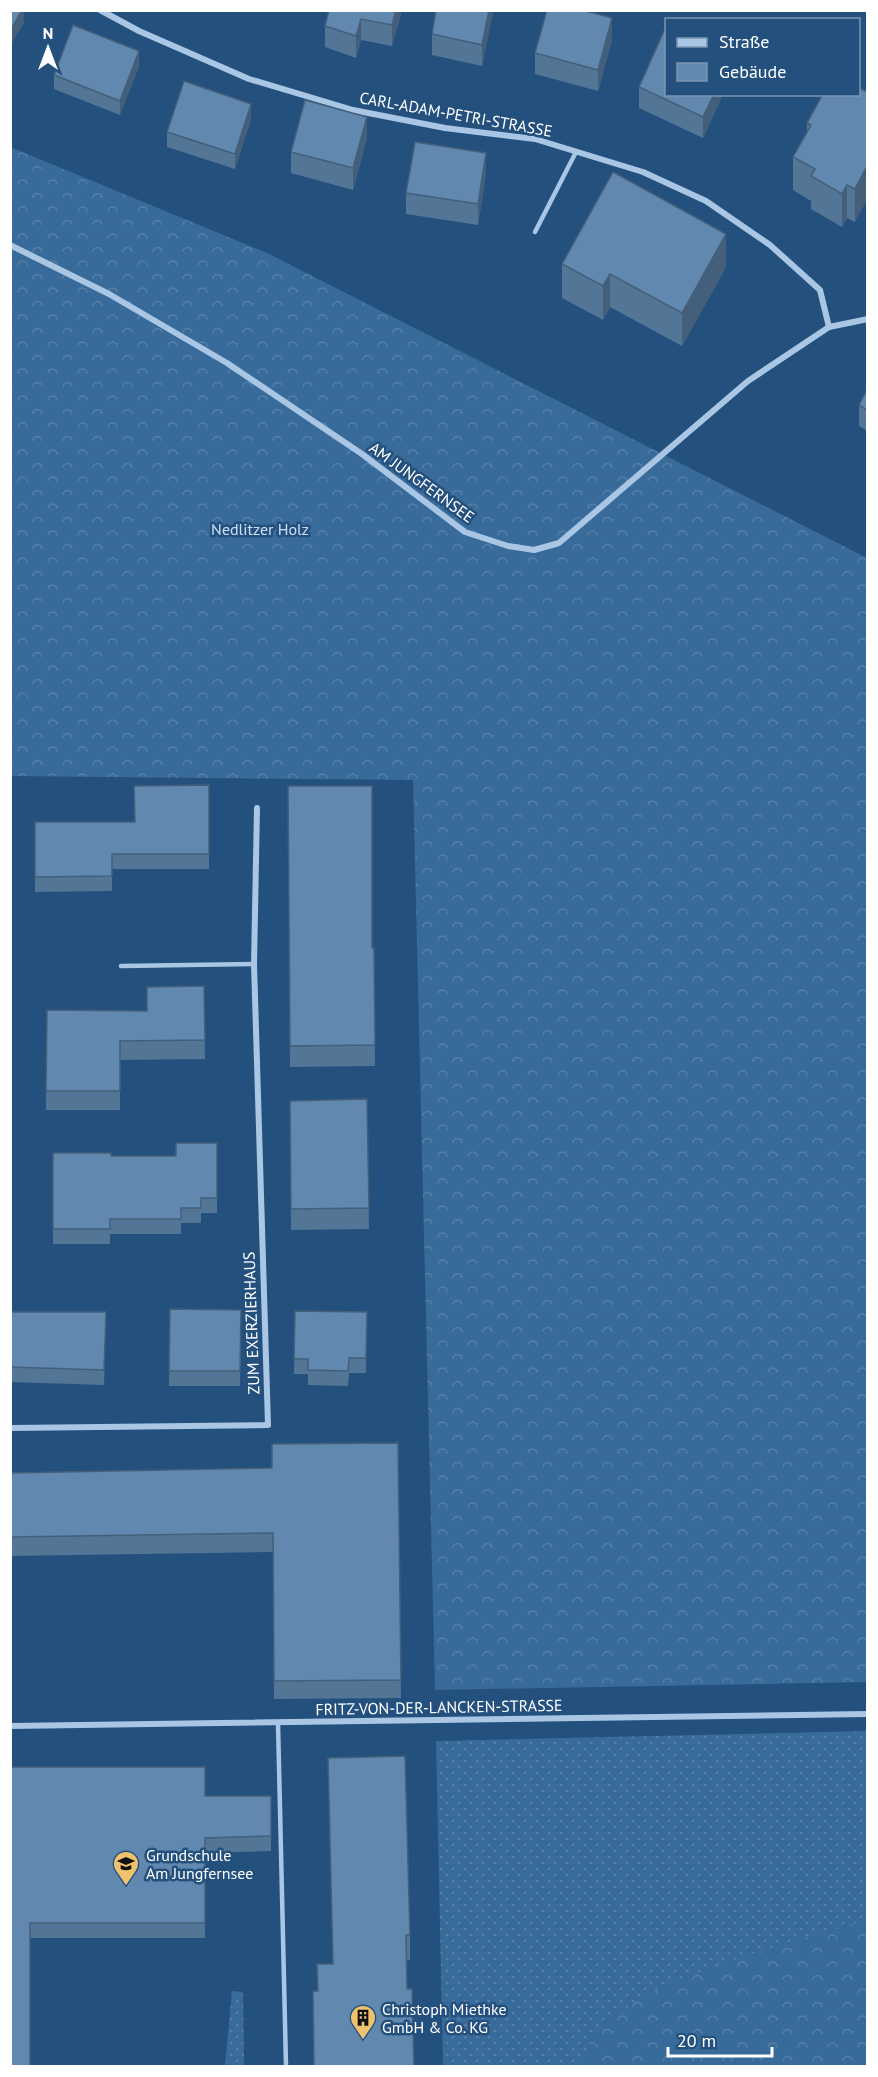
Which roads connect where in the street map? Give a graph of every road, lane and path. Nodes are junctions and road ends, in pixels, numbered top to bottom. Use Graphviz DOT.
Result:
graph roads {
  1 [pos="100,10"];
  2 [pos="576,152"];
  3 [pos="535,232"];
  4 [pos="10,245"];
  5 [pos="867,319"];
  6 [pos="829,327"];
  7 [pos="257,808"];
  8 [pos="254,964"];
  9 [pos="121,966"];
  10 [pos="10,1428"];
  11 [pos="867,1714"];
  12 [pos="278,1723"];
  13 [pos="10,1726"];
  14 [pos="286,2067"];
  1 -- 2 [label="street, CARL-ADAM-PETRI-STRASSE"];
  2 -- 3 [label="lane"];
  2 -- 6 [label="street, CARL-ADAM-PETRI-STRASSE"];
  4 -- 6 [label="street, AM JUNGFERNSEE"];
  5 -- 6 [label="street, AM JUNGFERNSEE"];
  7 -- 8 [label="street, ZUM EXERZIERHAUS"];
  8 -- 9 [label="lane"];
  8 -- 10 [label="street, ZUM EXERZIERHAUS"];
  11 -- 12 [label="street, FRITZ-VON-DER-LANCKEN-STRASSE"];
  12 -- 13 [label="street, FRITZ-VON-DER-LANCKEN-STRASSE"];
  12 -- 14 [label="lane"];
}
